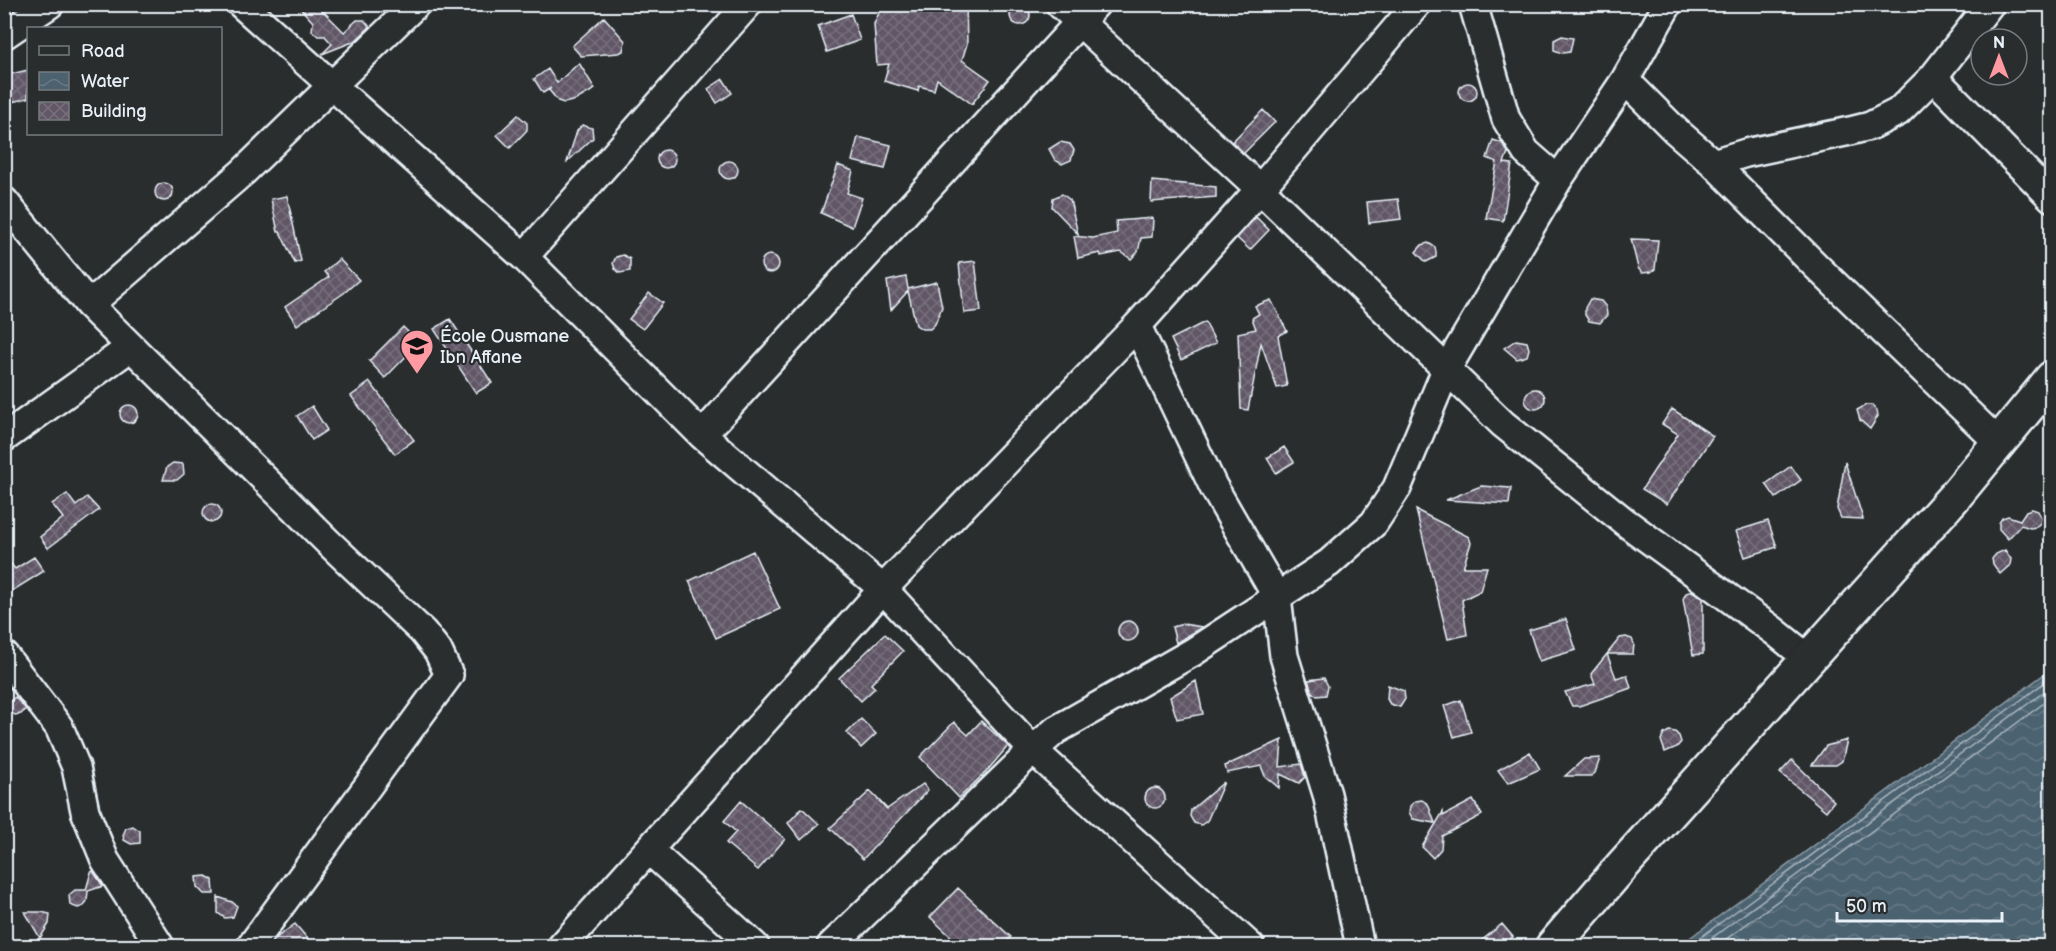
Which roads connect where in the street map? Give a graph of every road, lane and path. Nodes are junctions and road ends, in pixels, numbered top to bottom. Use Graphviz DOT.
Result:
graph roads {
  1 [pos="50,4"];
  2 [pos="241,4"];
  3 [pos="416,4"];
  4 [pos="748,4"];
  5 [pos="1417,4"];
  6 [pos="1473,4"];
  7 [pos="1668,4"];
  8 [pos="1990,4"];
  9 [pos="1078,10"];
  10 [pos="4,35"];
  11 [pos="1934,77"];
  12 [pos="1625,80"];
  13 [pos="332,88"];
  14 [pos="1713,163"];
  15 [pos="1558,180"];
  16 [pos="1260,189"];
  17 [pos="2052,198"];
  18 [pos="4,201"];
  19 [pos="524,257"];
  20 [pos="89,305"];
  21 [pos="1137,326"];
  22 [pos="131,347"];
  23 [pos="1446,370"];
  24 [pos="2052,378"];
  25 [pos="702,435"];
  26 [pos="4,438"];
  27 [pos="1998,442"];
  28 [pos="883,589"];
  29 [pos="1277,597"];
  30 [pos="4,655"];
  31 [pos="1809,660"];
  32 [pos="1033,750"];
  33 [pos="649,850"];
  34 [pos="160,946"];
  35 [pos="251,946"];
  36 [pos="561,946"];
  37 [pos="755,946"];
  38 [pos="831,946"];
  39 [pos="1251,946"];
  40 [pos="1360,946"];
  41 [pos="1553,946"];
  1 -- 10 [label="street"];
  2 -- 13 [label="street"];
  3 -- 13 [label="street"];
  4 -- 19 [label="street"];
  5 -- 16 [label="street"];
  6 -- 15 [label="street"];
  7 -- 12 [label="street"];
  8 -- 11 [label="street"];
  9 -- 16 [label="street"];
  9 -- 25 [label="street"];
  11 -- 14 [label="street"];
  11 -- 17 [label="street"];
  12 -- 14 [label="street"];
  12 -- 15 [label="street"];
  13 -- 19 [label="street"];
  13 -- 20 [label="street"];
  14 -- 27 [label="street"];
  15 -- 23 [label="street"];
  16 -- 21 [label="street"];
  16 -- 23 [label="street"];
  18 -- 20 [label="street"];
  19 -- 25 [label="street"];
  20 -- 22 [label="street"];
  21 -- 28 [label="street"];
  21 -- 29 [label="street"];
  22 -- 26 [label="street"];
  22 -- 35 [label="street"];
  23 -- 29 [label="street"];
  23 -- 31 [label="street"];
  24 -- 27 [label="main road"];
  25 -- 28 [label="street"];
  27 -- 31 [label="main road"];
  28 -- 32 [label="street"];
  28 -- 33 [label="street"];
  29 -- 32 [label="street"];
  29 -- 40 [label="street"];
  30 -- 34 [label="street"];
  31 -- 41 [label="main road"];
  32 -- 38 [label="street"];
  32 -- 39 [label="street"];
  33 -- 36 [label="street"];
  33 -- 37 [label="street"];
}
